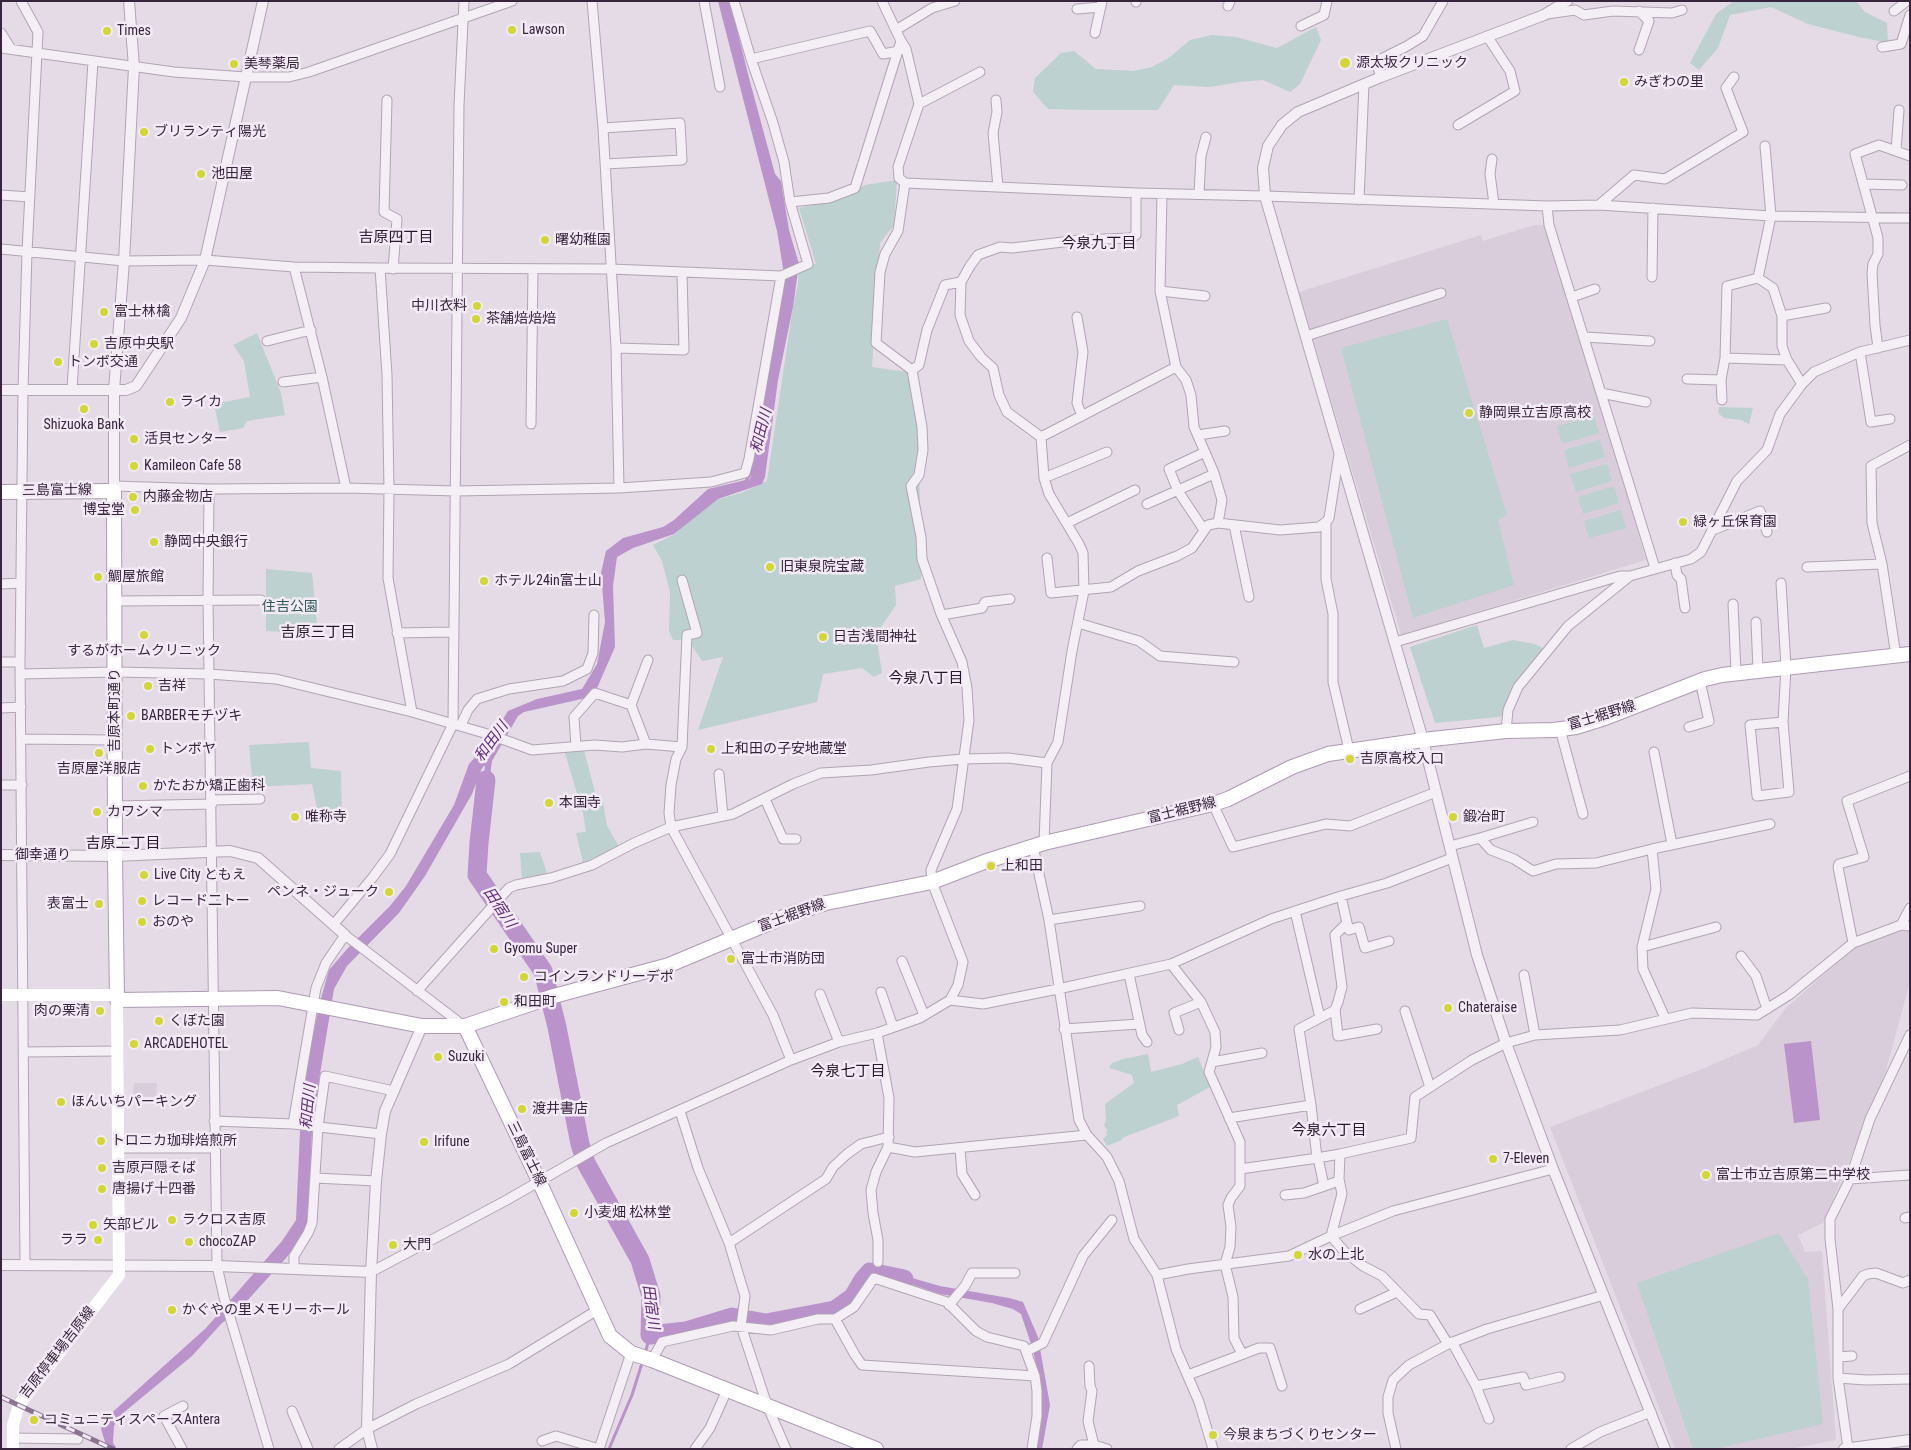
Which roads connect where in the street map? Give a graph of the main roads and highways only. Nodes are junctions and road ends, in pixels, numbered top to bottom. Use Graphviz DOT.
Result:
graph roads {
  1 [pos="114,488"];
  2 [pos="1,492"];
  3 [pos="1903,655"];
  4 [pos="1,995"];
  5 [pos="117,997"];
  6 [pos="464,1026"];
  7 [pos="13,1443"];
  8 [pos="876,1449"];
  1 -- 2 [label="main road, 三島富士線"];
  1 -- 5 [label="main road, 吉原本町通り"];
  3 -- 6 [label="main road, 富士裾野線"];
  4 -- 5 [label="main road"];
  5 -- 6 [label="main road"];
  5 -- 7 [label="main road, 吉原停車場吉原線"];
  6 -- 8 [label="main road, 三島富士線"];
}
